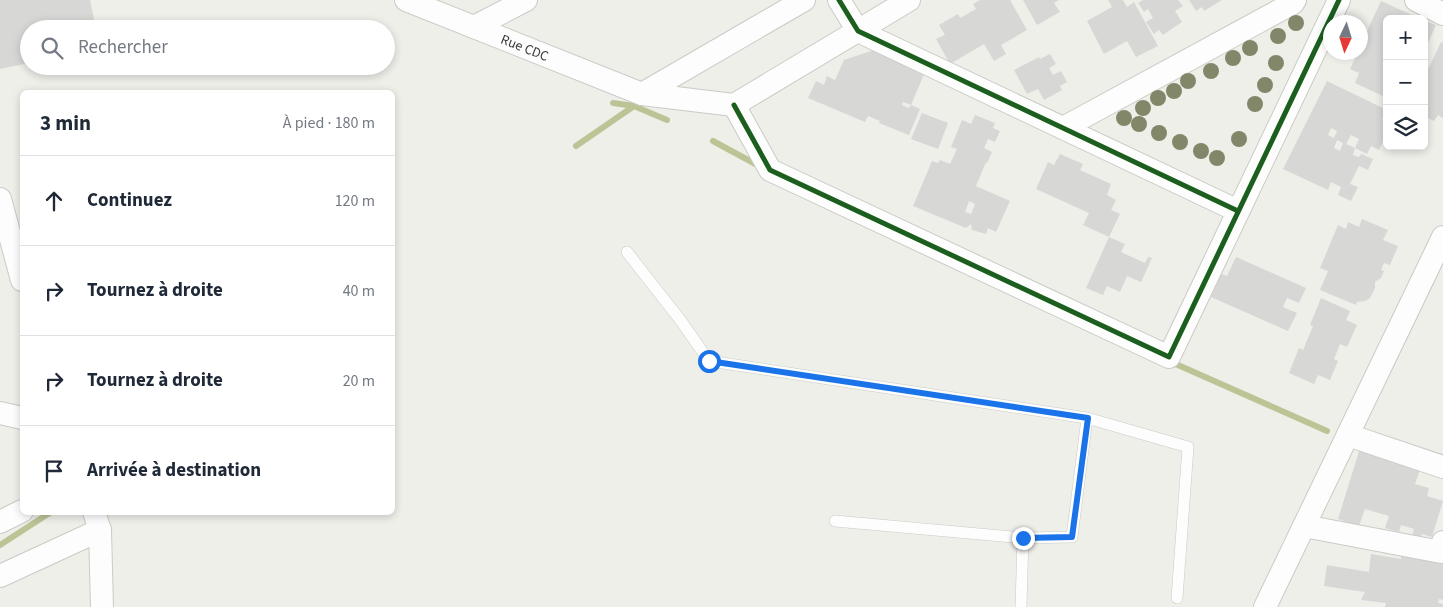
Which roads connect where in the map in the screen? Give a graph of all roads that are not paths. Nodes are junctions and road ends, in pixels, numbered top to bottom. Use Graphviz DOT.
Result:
graph roads {
  1 [pos="406,0"];
  2 [pos="526,0"];
  3 [pos="804,0"];
  4 [pos="839,0"];
  5 [pos="909,0"];
  6 [pos="1295,0"];
  7 [pos="1339,0"];
  8 [pos="1416,0"];
  9 [pos="1443,14"];
  10 [pos="474,27"];
  11 [pos="858,31"];
  12 [pos="642,94"];
  13 [pos="734,104"];
  14 [pos="1063,128"];
  15 [pos="0,199"];
  16 [pos="1238,211"];
  17 [pos="1443,237"];
  18 [pos="627,252"];
  19 [pos="20,273"];
  20 [pos="0,413"];
  21 [pos="20,418"];
  22 [pos="1088,418"];
  23 [pos="1348,435"];
  24 [pos="1443,467"];
  25 [pos="20,512"];
  26 [pos="97,521"];
  27 [pos="835,521"];
  28 [pos="0,522"];
  29 [pos="1304,526"];
  30 [pos="1023,538"];
  31 [pos="1443,542"];
  32 [pos="0,576"];
  33 [pos="1177,598"];
  34 [pos="102,607"];
  35 [pos="1021,607"];
  36 [pos="1266,607"];
  1 -- 10 [label="street, Rue CDC"];
  2 -- 10 [label="street"];
  3 -- 12 [label="street"];
  4 -- 11 [label="street"];
  5 -- 11 [label="street"];
  6 -- 14 [label="street"];
  7 -- 16 [label="street"];
  8 -- 9 [label="street"];
  10 -- 12 [label="street, Rue CDC"];
  11 -- 13 [label="street"];
  11 -- 14 [label="street"];
  12 -- 13 [label="street, Rue CDC"];
  13 -- 16 [label="street"];
  14 -- 16 [label="street"];
  15 -- 19 [label="street"];
  17 -- 23 [label="street"];
  18 -- 22 [label="lane"];
  20 -- 21 [label="street"];
  22 -- 30 [label="lane"];
  22 -- 33 [label="lane"];
  23 -- 24 [label="street"];
  23 -- 29 [label="street"];
  25 -- 28 [label="street"];
  26 -- 32 [label="street"];
  26 -- 34 [label="street"];
  27 -- 30 [label="lane"];
  29 -- 31 [label="street"];
  29 -- 36 [label="street"];
  30 -- 35 [label="lane"];
}
